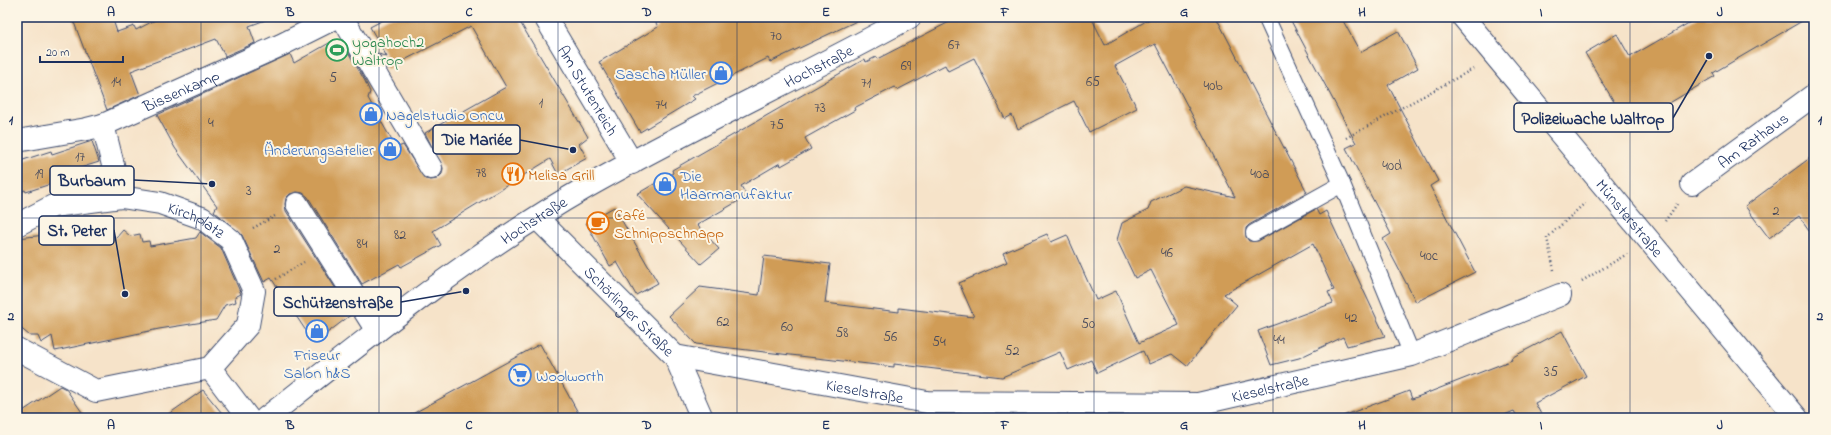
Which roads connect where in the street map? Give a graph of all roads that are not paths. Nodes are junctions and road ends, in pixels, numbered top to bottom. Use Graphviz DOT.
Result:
graph roads {
  1 [pos="337,17"];
  2 [pos="342,17"];
  3 [pos="545,17"];
  4 [pos="910,17"];
  5 [pos="1266,17"];
  6 [pos="1463,17"];
  7 [pos="1814,95"];
  8 [pos="103,125"];
  9 [pos="17,141"];
  10 [pos="632,163"];
  11 [pos="431,168"];
  12 [pos="1342,184"];
  13 [pos="1692,184"];
  14 [pos="121,197"];
  15 [pos="297,204"];
  16 [pos="537,218"];
  17 [pos="17,225"];
  18 [pos="1254,233"];
  19 [pos="1560,295"];
  20 [pos="377,331"];
  21 [pos="17,349"];
  22 [pos="1412,355"];
  23 [pos="675,356"];
  24 [pos="210,368"];
  25 [pos="1201,411"];
  26 [pos="248,418"];
  27 [pos="266,418"];
  28 [pos="702,418"];
  29 [pos="1797,418"];
  1 -- 8 [label="street, Bissenkamp"];
  2 -- 11 [label="street"];
  3 -- 10 [label="street, Am Stutenteich"];
  4 -- 10 [label="street, Hochstraße"];
  5 -- 12 [label="lane"];
  6 -- 29 [label="street, Münsterstraße"];
  7 -- 13 [label="street, Am Rathaus"];
  8 -- 9 [label="street, Bissenkamp"];
  8 -- 14 [label="street"];
  10 -- 16 [label="street, Hochstraße"];
  12 -- 18 [label="lane"];
  12 -- 22 [label="lane"];
  14 -- 17 [label="street, Kirchplatz"];
  14 -- 24 [label="street, Kirchplatz"];
  15 -- 20 [label="street"];
  16 -- 20 [label="street, Hochstraße"];
  16 -- 23 [label="street, Schörlinger Straße"];
  19 -- 22 [label="street, Kieselstraße"];
  20 -- 27 [label="street, Hochstraße"];
  21 -- 24 [label="street"];
  22 -- 25 [label="street, Kieselstraße"];
  23 -- 25 [label="street, Kieselstraße"];
  23 -- 28 [label="street, Schörlinger Straße"];
  24 -- 26 [label="street"];
}
